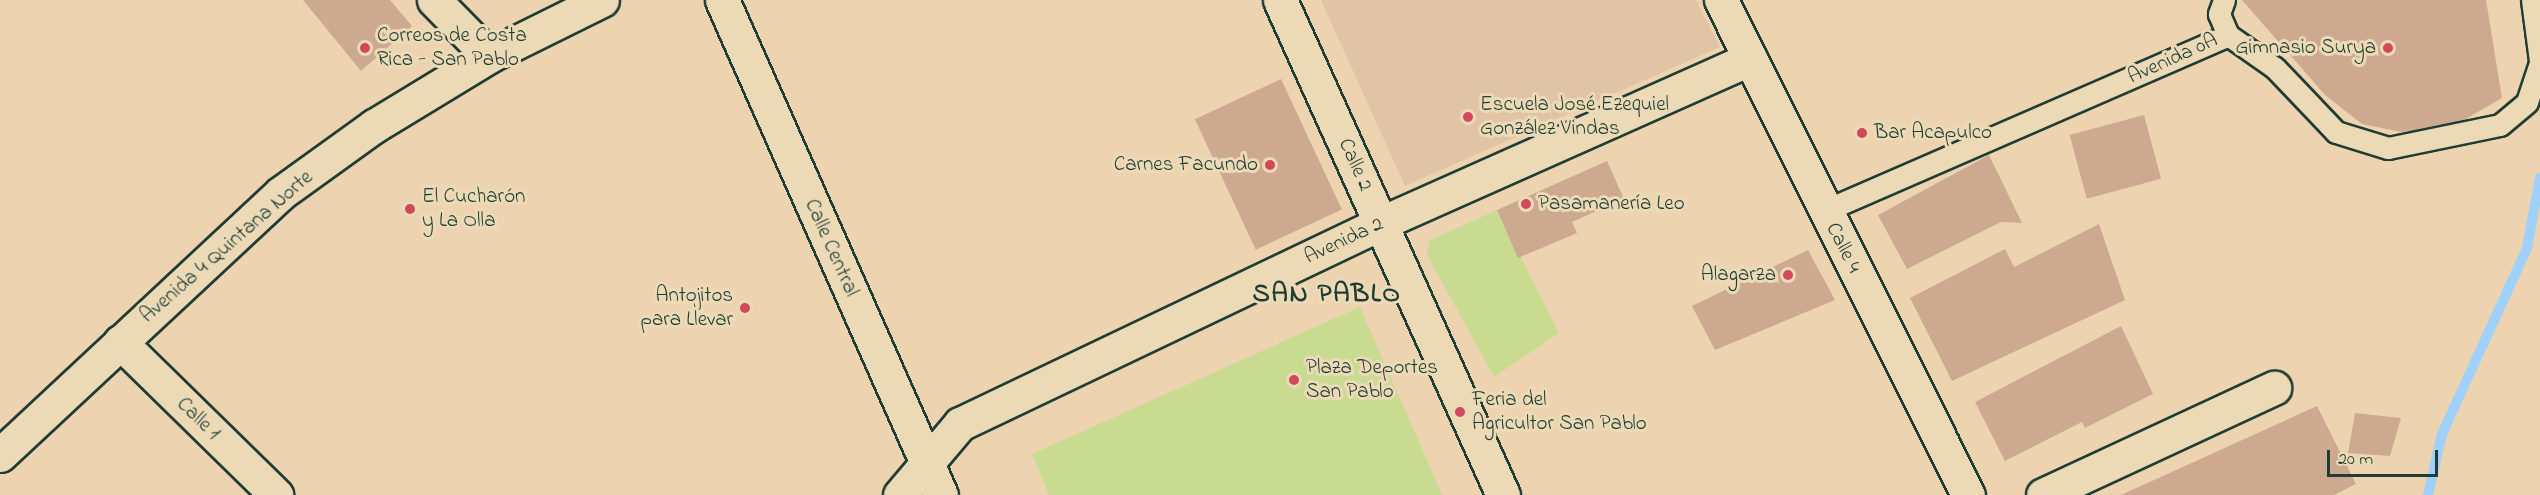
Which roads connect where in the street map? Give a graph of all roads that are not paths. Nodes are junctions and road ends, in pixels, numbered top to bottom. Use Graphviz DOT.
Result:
graph roads {
  1 [pos="434,0"];
  2 [pos="602,0"];
  3 [pos="722,0"];
  4 [pos="1280,0"];
  5 [pos="1721,0"];
  6 [pos="2224,0"];
  7 [pos="2532,0"];
  8 [pos="2228,35"];
  9 [pos="489,56"];
  10 [pos="1750,59"];
  11 [pos="2540,62"];
  12 [pos="1824,211"];
  13 [pos="1381,223"];
  14 [pos="120,342"];
  15 [pos="2274,388"];
  16 [pos="0,455"];
  17 [pos="927,465"];
  18 [pos="276,495"];
  19 [pos="900,495"];
  20 [pos="941,495"];
  21 [pos="1503,495"];
  22 [pos="1968,495"];
  23 [pos="2043,495"];
  1 -- 9 [label="street"];
  2 -- 9 [label="street, Avenida 4 Quintana Norte"];
  3 -- 17 [label="street, Calle Central"];
  4 -- 13 [label="street, Calle 2"];
  5 -- 10 [label="street, Calle 4"];
  6 -- 8 [label="lane"];
  7 -- 11 [label="lane, Avenida 0A"];
  8 -- 11 [label="lane, Avenida 0A"];
  8 -- 12 [label="lane, Avenida 0A"];
  9 -- 14 [label="street, Avenida 4 Quintana Norte"];
  10 -- 12 [label="street, Calle 4"];
  10 -- 13 [label="street, Avenida 2"];
  12 -- 22 [label="street, Calle 4"];
  13 -- 17 [label="street, Avenida 2"];
  13 -- 21 [label="street, Calle 2"];
  14 -- 16 [label="street, Avenida 4 Quintana Norte"];
  14 -- 18 [label="street, Calle 1"];
  15 -- 23 [label="street"];
  17 -- 19 [label="street, Avenida 2"];
  17 -- 20 [label="street, Calle Central"];
}
